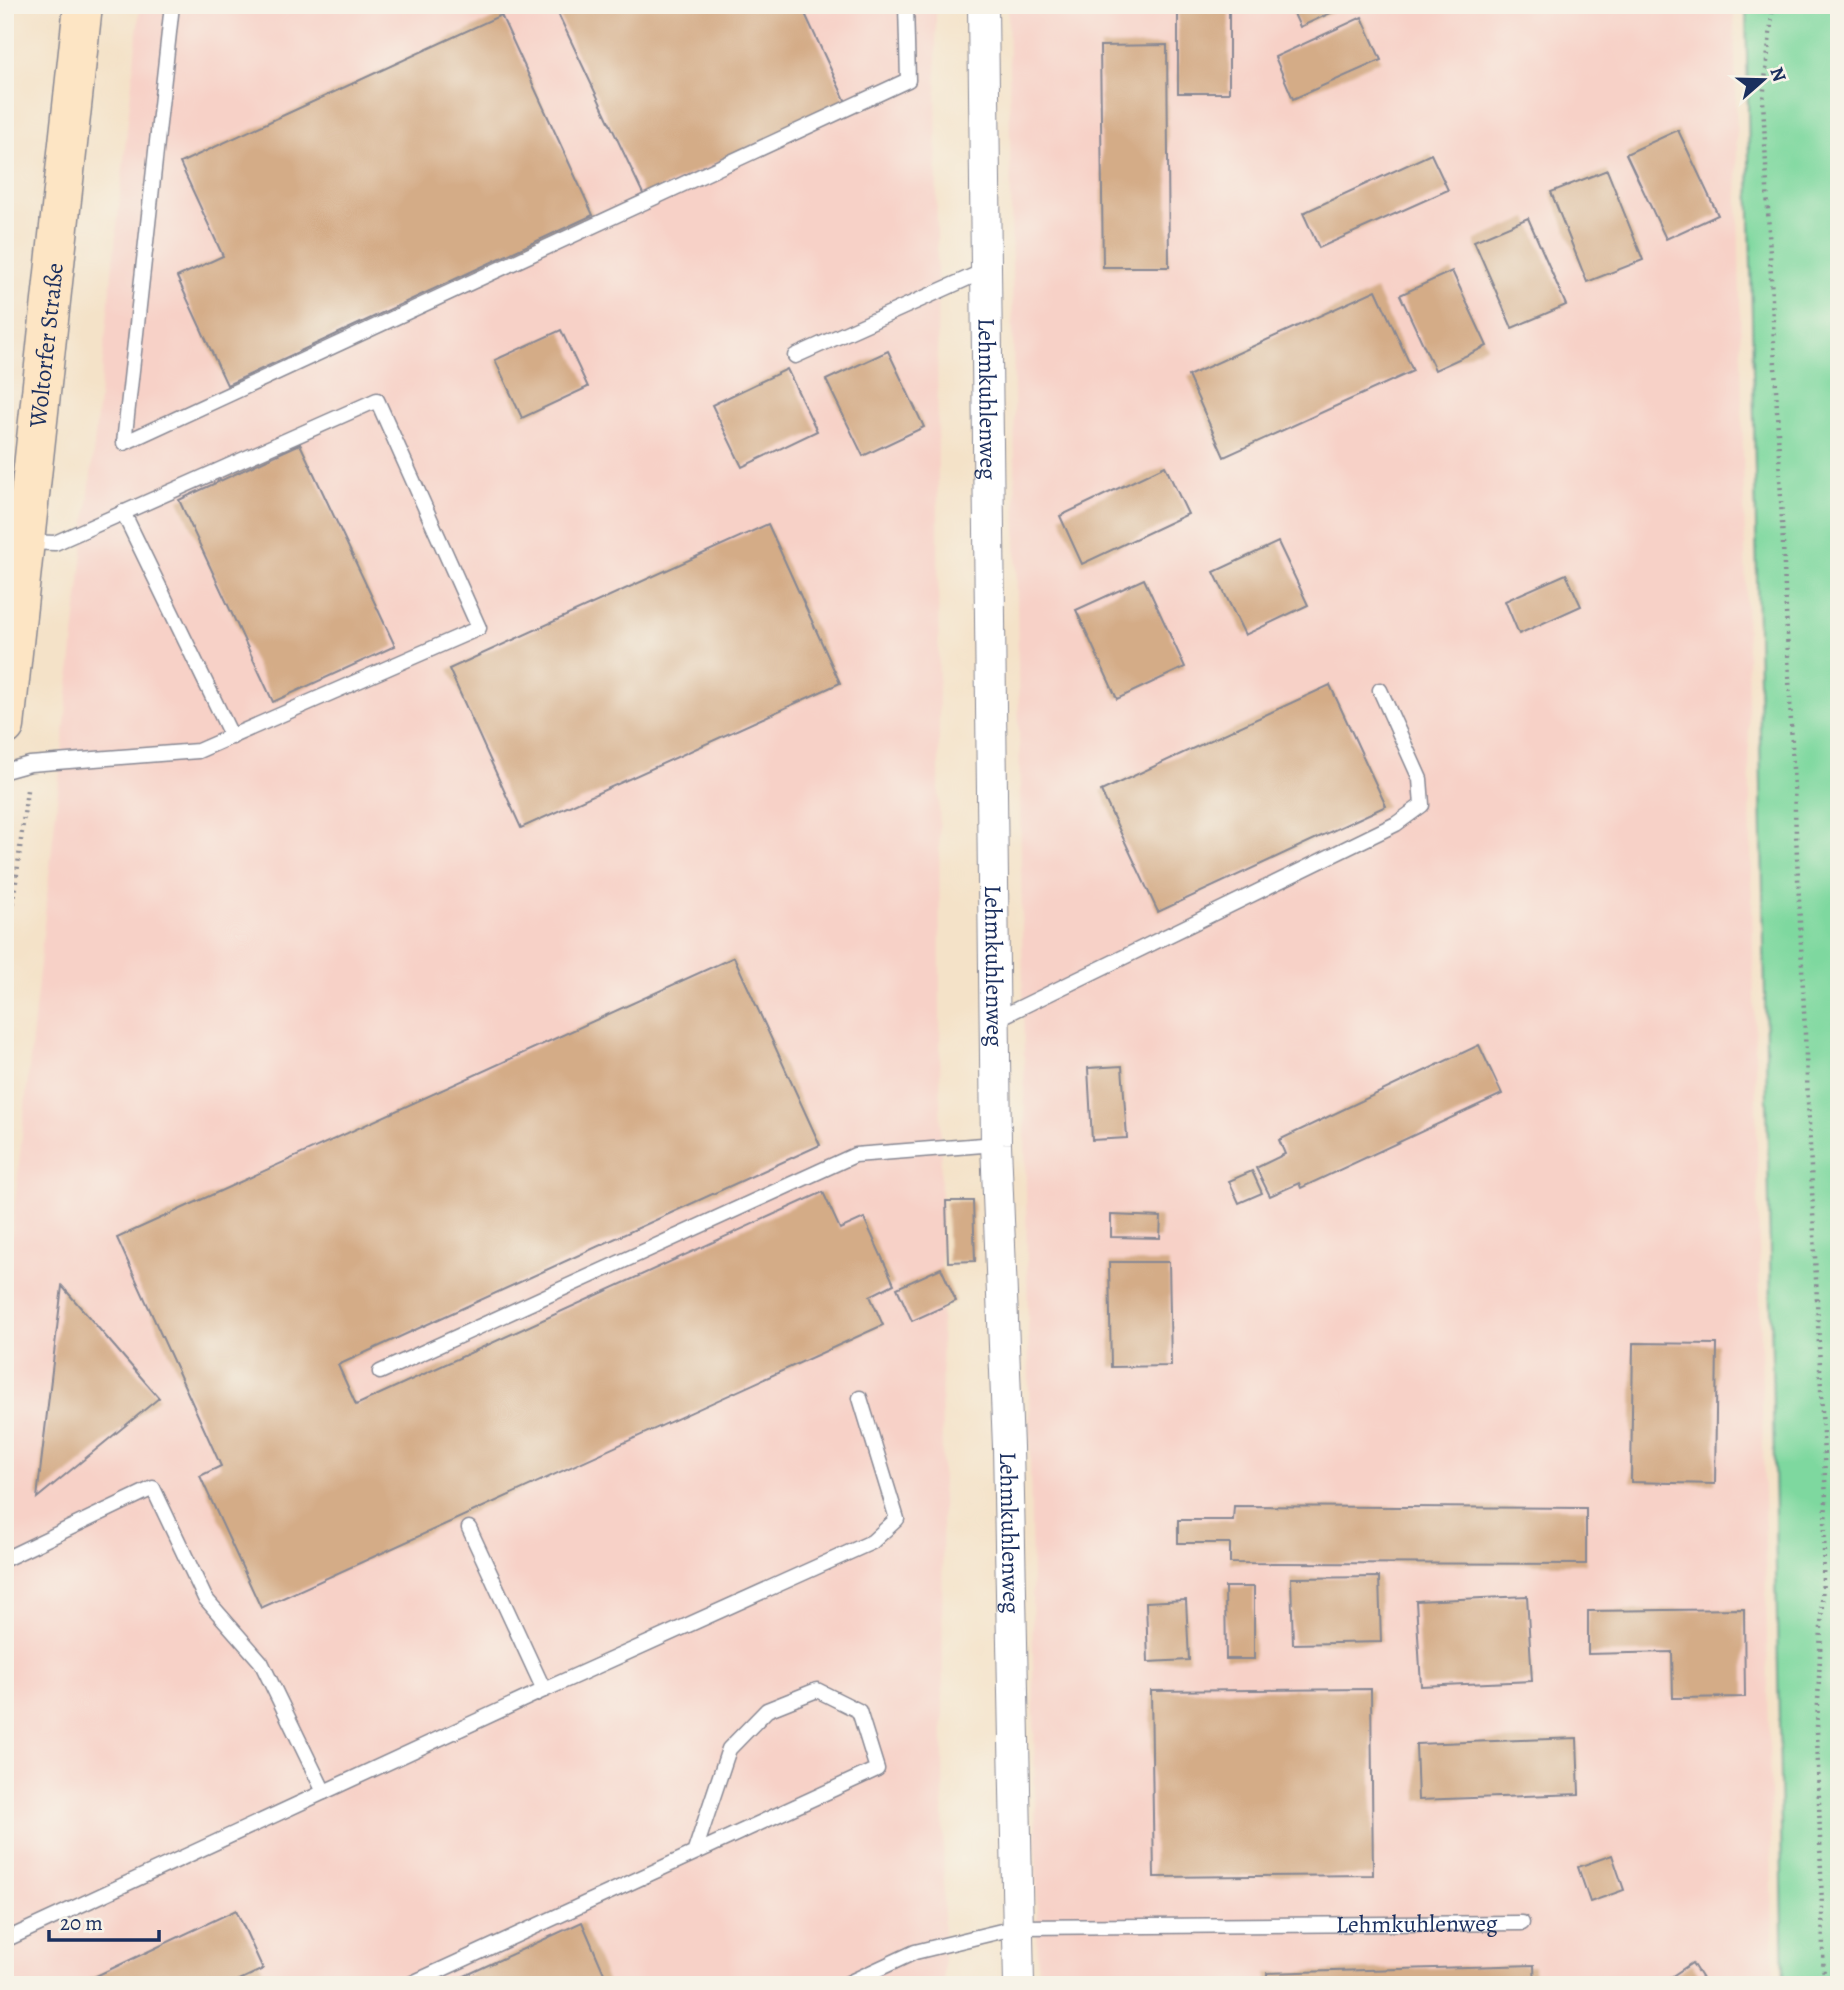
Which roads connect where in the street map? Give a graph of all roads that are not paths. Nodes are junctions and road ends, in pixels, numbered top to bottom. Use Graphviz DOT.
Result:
graph roads {
  1 [pos="83,5"];
  2 [pos="172,5"];
  3 [pos="906,5"];
  4 [pos="983,5"];
  5 [pos="986,270"];
  6 [pos="795,356"];
  7 [pos="123,512"];
  8 [pos="24,541"];
  9 [pos="1380,690"];
  10 [pos="5,726"];
  11 [pos="232,737"];
  12 [pos="5,771"];
  13 [pos="995,1020"];
  14 [pos="996,1144"];
  15 [pos="380,1372"];
  16 [pos="860,1398"];
  17 [pos="469,1528"];
  18 [pos="5,1559"];
  19 [pos="544,1690"];
  20 [pos="324,1792"];
  21 [pos="695,1851"];
  22 [pos="1522,1923"];
  23 [pos="1018,1927"];
  24 [pos="5,1940"];
  25 [pos="408,1985"];
  26 [pos="844,1985"];
  27 [pos="1019,1985"];
  1 -- 8 [label="street, Woltorfer Straße"];
  2 -- 3 [label="lane"];
  4 -- 5 [label="street, Lehmkuhlenweg"];
  5 -- 6 [label="lane"];
  5 -- 13 [label="street, Lehmkuhlenweg"];
  7 -- 8 [label="lane"];
  7 -- 11 [label="lane"];
  7 -- 11 [label="lane"];
  8 -- 10 [label="street, Woltorfer Straße"];
  9 -- 13 [label="lane"];
  11 -- 12 [label="lane"];
  13 -- 14 [label="street, Lehmkuhlenweg"];
  14 -- 15 [label="lane"];
  14 -- 23 [label="street, Lehmkuhlenweg"];
  16 -- 19 [label="lane"];
  17 -- 19 [label="lane"];
  18 -- 20 [label="lane"];
  19 -- 20 [label="lane"];
  20 -- 24 [label="lane"];
  21 -- 21 [label="lane"];
  21 -- 25 [label="lane"];
  22 -- 23 [label="lane, Lehmkuhlenweg"];
  23 -- 26 [label="lane"];
  23 -- 27 [label="street, Lehmkuhlenweg"];
}
